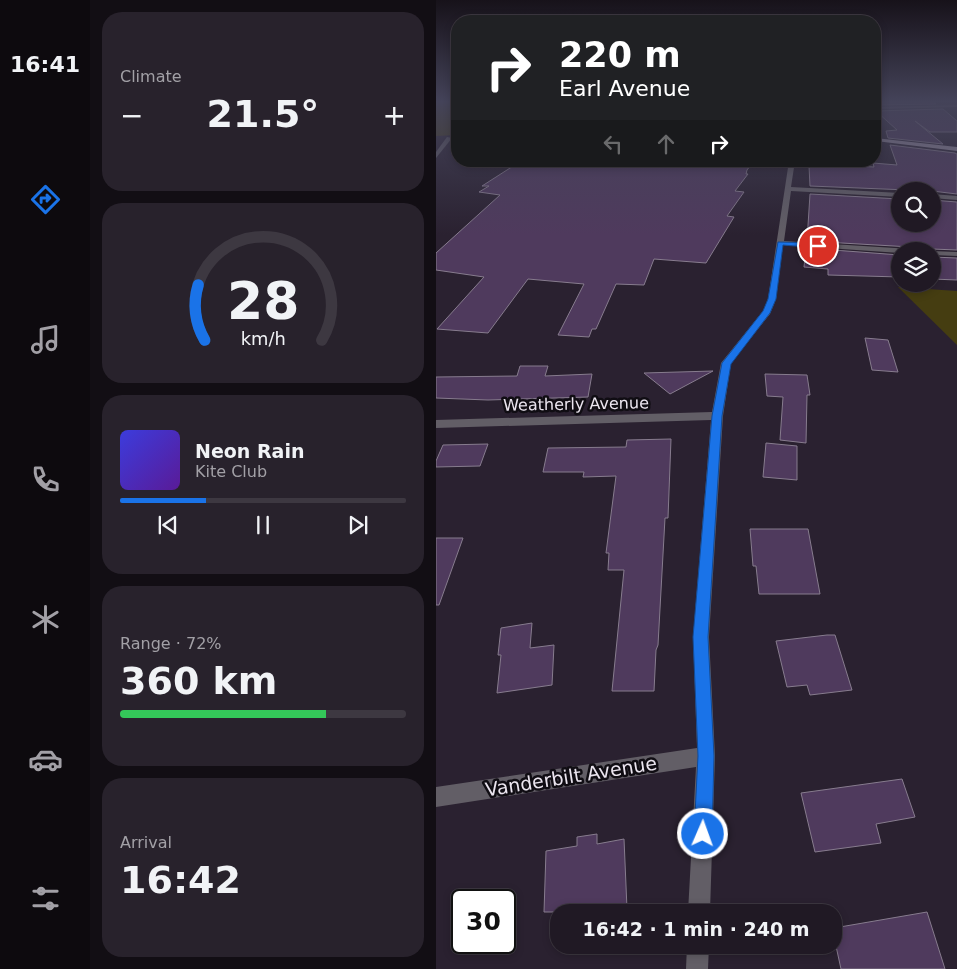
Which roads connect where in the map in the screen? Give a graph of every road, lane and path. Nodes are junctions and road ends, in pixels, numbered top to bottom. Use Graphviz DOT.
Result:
graph roads {
  1 [pos="444,145"];
  2 [pos="926,145"];
  3 [pos="957,149"];
  4 [pos="436,156"];
  5 [pos="791,167"];
  6 [pos="789,189"];
  7 [pos="891,195"];
  8 [pos="941,197"];
  9 [pos="957,198"];
  10 [pos="780,243"];
  11 [pos="891,250"];
  12 [pos="941,253"];
  13 [pos="957,254"];
  14 [pos="717,416"];
  15 [pos="436,424"];
  16 [pos="706,756"];
  17 [pos="436,797"];
  18 [pos="699,904"];
  19 [pos="698,954"];
  20 [pos="697,969"];
  1 -- 4 [label="street"];
  2 -- 3 [label="main road"];
  5 -- 6 [label="street"];
  6 -- 7 [label="street"];
  6 -- 10 [label="street"];
  8 -- 9 [label="street"];
  10 -- 11 [label="street"];
  10 -- 14 [label="street"];
  12 -- 13 [label="street"];
  14 -- 15 [label="street, Weatherly Avenue"];
  14 -- 16 [label="street"];
  16 -- 17 [label="street, Vanderbilt Avenue"];
  16 -- 18 [label="street"];
  19 -- 20 [label="street"];
}
